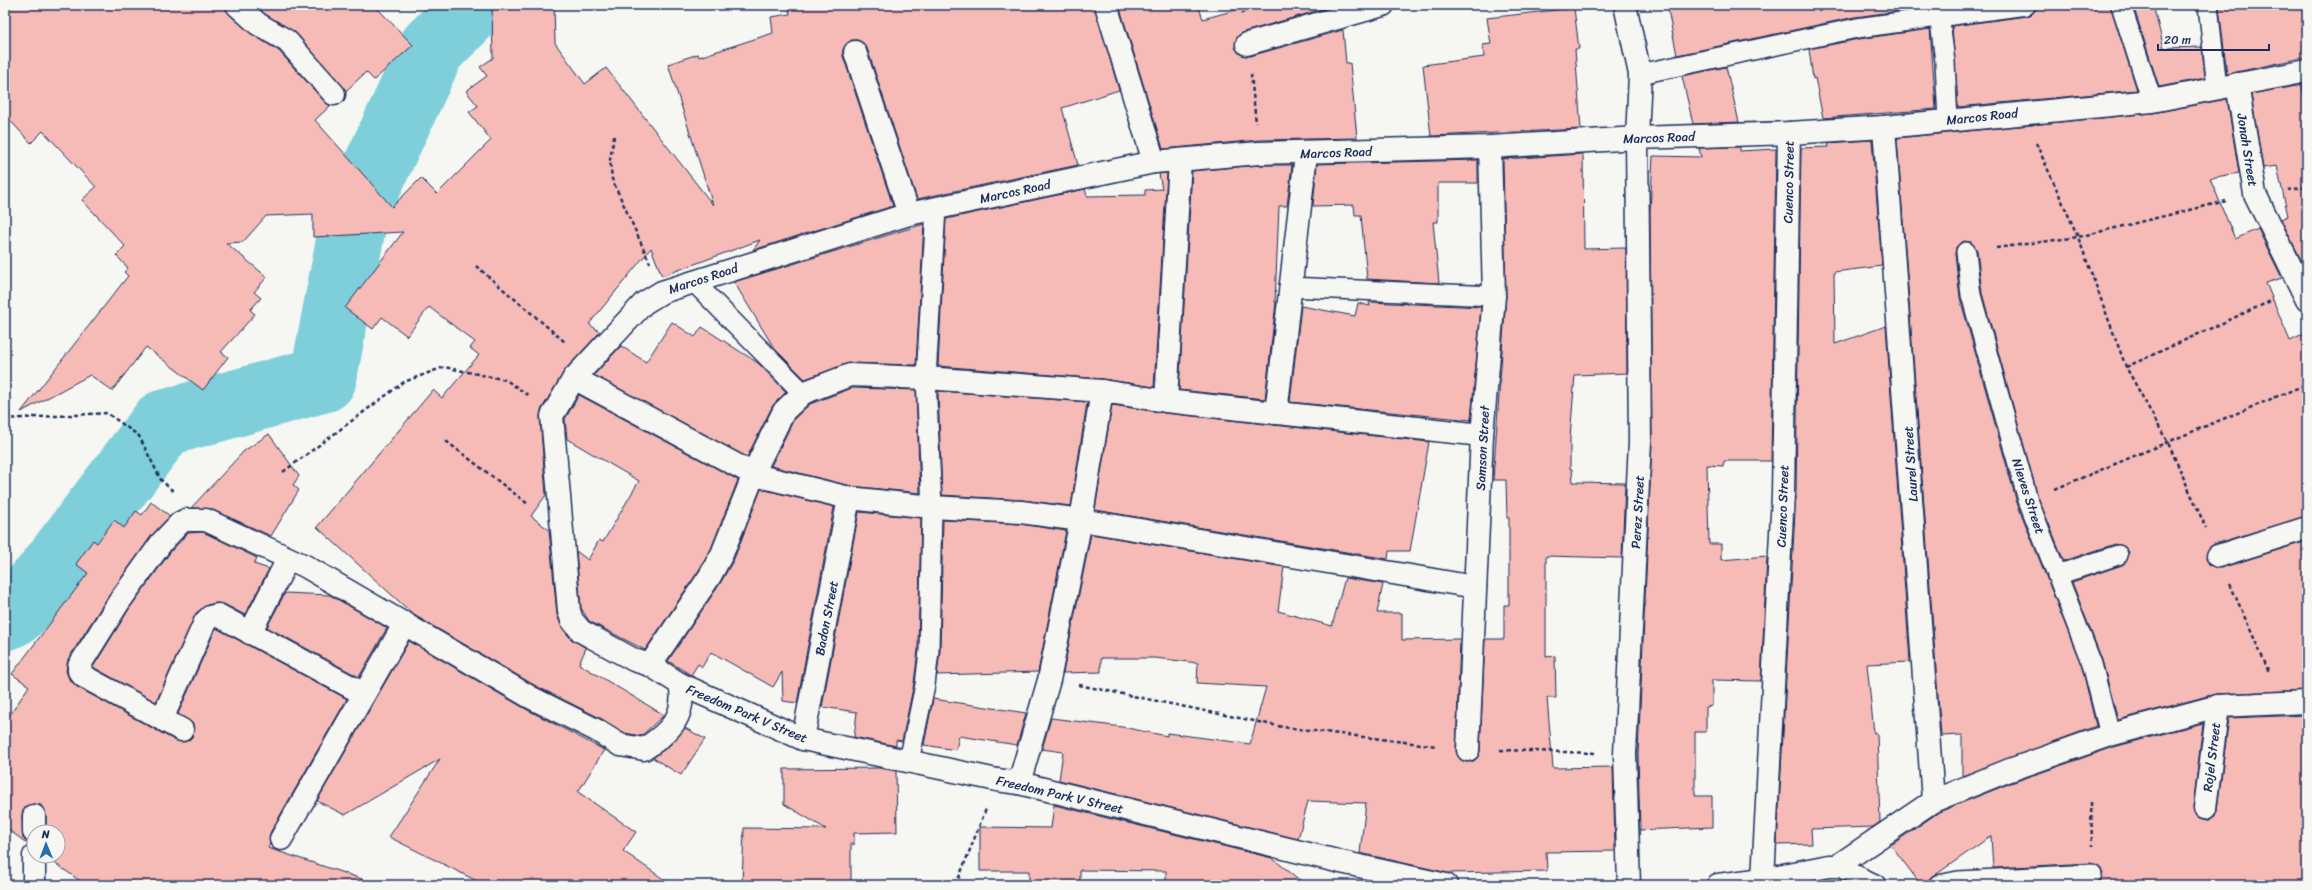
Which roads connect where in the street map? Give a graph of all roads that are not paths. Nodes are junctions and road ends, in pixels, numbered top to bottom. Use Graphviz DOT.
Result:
graph roads {
  1 [pos="237,5"];
  2 [pos="1106,5"];
  3 [pos="1383,5"];
  4 [pos="1625,5"];
  5 [pos="2026,5"];
  6 [pos="2121,5"];
  7 [pos="2208,5"];
  8 [pos="1939,11"];
  9 [pos="1247,44"];
  10 [pos="855,52"];
  11 [pos="2307,71"];
  12 [pos="1640,74"];
  13 [pos="2227,86"];
  14 [pos="334,94"];
  15 [pos="2152,100"];
  16 [pos="1948,120"];
  17 [pos="1884,127"];
  18 [pos="1789,133"];
  19 [pos="1637,138"];
  20 [pos="1490,147"];
  21 [pos="1306,154"];
  22 [pos="1180,160"];
  23 [pos="1154,162"];
  24 [pos="936,208"];
  25 [pos="909,214"];
  26 [pos="1966,252"];
  27 [pos="693,281"];
  28 [pos="1289,287"];
  29 [pos="2304,293"];
  30 [pos="1494,296"];
  31 [pos="581,370"];
  32 [pos="926,378"];
  33 [pos="1102,391"];
  34 [pos="802,393"];
  35 [pos="1166,401"];
  36 [pos="1276,413"];
  37 [pos="1482,435"];
  38 [pos="755,475"];
  39 [pos="849,498"];
  40 [pos="932,507"];
  41 [pos="1082,520"];
  42 [pos="2307,528"];
  43 [pos="563,532"];
  44 [pos="2118,555"];
  45 [pos="2218,556"];
  46 [pos="288,559"];
  47 [pos="2057,575"];
  48 [pos="1475,587"];
  49 [pos="405,623"];
  50 [pos="250,633"];
  51 [pos="650,664"];
  52 [pos="680,684"];
  53 [pos="364,694"];
  54 [pos="2307,702"];
  55 [pos="2218,706"];
  56 [pos="162,719"];
  57 [pos="182,730"];
  58 [pos="2110,735"];
  59 [pos="803,739"];
  60 [pos="1468,750"];
  61 [pos="909,761"];
  62 [pos="1019,783"];
  63 [pos="1933,801"];
  64 [pos="2205,808"];
  65 [pos="282,839"];
  66 [pos="34,864"];
  67 [pos="1837,866"];
  68 [pos="2092,874"];
  69 [pos="1763,882"];
  70 [pos="1959,883"];
  71 [pos="34,885"];
  72 [pos="1446,885"];
  73 [pos="1629,885"];
  74 [pos="1718,885"];
  75 [pos="1877,885"];
  76 [pos="1938,885"];
  1 -- 14 [label="street"];
  2 -- 23 [label="street"];
  3 -- 9 [label="street"];
  4 -- 12 [label="street, Perez Street"];
  5 -- 8 [label="lane"];
  6 -- 15 [label="lane"];
  7 -- 13 [label="lane"];
  8 -- 12 [label="lane"];
  8 -- 16 [label="lane"];
  10 -- 25 [label="street"];
  11 -- 13 [label="street, Marcos Road"];
  12 -- 19 [label="street, Perez Street"];
  13 -- 15 [label="street, Marcos Road"];
  13 -- 29 [label="street, Jonah Street"];
  15 -- 16 [label="street, Marcos Road"];
  16 -- 17 [label="street, Marcos Road"];
  17 -- 18 [label="street, Marcos Road"];
  17 -- 63 [label="street, Laurel Street"];
  18 -- 19 [label="street, Marcos Road"];
  18 -- 69 [label="street, Cuenco Street"];
  19 -- 20 [label="street, Marcos Road"];
  19 -- 73 [label="street, Perez Street"];
  20 -- 21 [label="street, Marcos Road"];
  20 -- 30 [label="street, Samson Street"];
  21 -- 22 [label="street, Marcos Road"];
  21 -- 28 [label="street"];
  22 -- 23 [label="street, Marcos Road"];
  22 -- 35 [label="street"];
  23 -- 24 [label="street, Marcos Road"];
  24 -- 25 [label="street, Marcos Road"];
  24 -- 32 [label="lane"];
  25 -- 27 [label="street, Marcos Road"];
  26 -- 47 [label="lane, Nieves Street"];
  27 -- 31 [label="street, Marcos Road"];
  27 -- 34 [label="lane"];
  28 -- 30 [label="lane"];
  28 -- 36 [label="street"];
  30 -- 37 [label="street, Samson Street"];
  31 -- 38 [label="street"];
  31 -- 43 [label="street, Marcos Road"];
  32 -- 33 [label="street"];
  32 -- 34 [label="street"];
  32 -- 40 [label="lane"];
  33 -- 35 [label="street"];
  33 -- 41 [label="street"];
  34 -- 38 [label="street"];
  35 -- 36 [label="street"];
  36 -- 37 [label="street"];
  37 -- 48 [label="street, Samson Street"];
  38 -- 39 [label="street"];
  38 -- 51 [label="street"];
  39 -- 40 [label="street"];
  39 -- 59 [label="street, Badon Street"];
  40 -- 41 [label="street"];
  40 -- 61 [label="lane"];
  41 -- 48 [label="street"];
  41 -- 62 [label="street"];
  42 -- 45 [label="street"];
  43 -- 51 [label="street, Freedom Park V Street"];
  44 -- 47 [label="lane"];
  46 -- 49 [label="street"];
  46 -- 50 [label="street"];
  46 -- 56 [label="street"];
  47 -- 58 [label="lane, Nieves Street"];
  48 -- 60 [label="street, Samson Street"];
  49 -- 52 [label="street"];
  49 -- 53 [label="street"];
  50 -- 53 [label="street"];
  50 -- 56 [label="street"];
  51 -- 52 [label="street, Freedom Park V Street"];
  52 -- 59 [label="street, Freedom Park V Street"];
  53 -- 65 [label="street"];
  54 -- 55 [label="street"];
  55 -- 58 [label="street"];
  55 -- 64 [label="street, Rojel Street"];
  56 -- 57 [label="street"];
  58 -- 63 [label="street"];
  59 -- 61 [label="street, Freedom Park V Street"];
  61 -- 62 [label="street, Freedom Park V Street"];
  62 -- 72 [label="street, Freedom Park V Street"];
  63 -- 67 [label="street"];
  66 -- 71 [label="street"];
  67 -- 69 [label="street"];
  67 -- 75 [label="lane"];
  68 -- 70 [label="lane"];
  69 -- 74 [label="street"];
  70 -- 76 [label="lane"];
}
